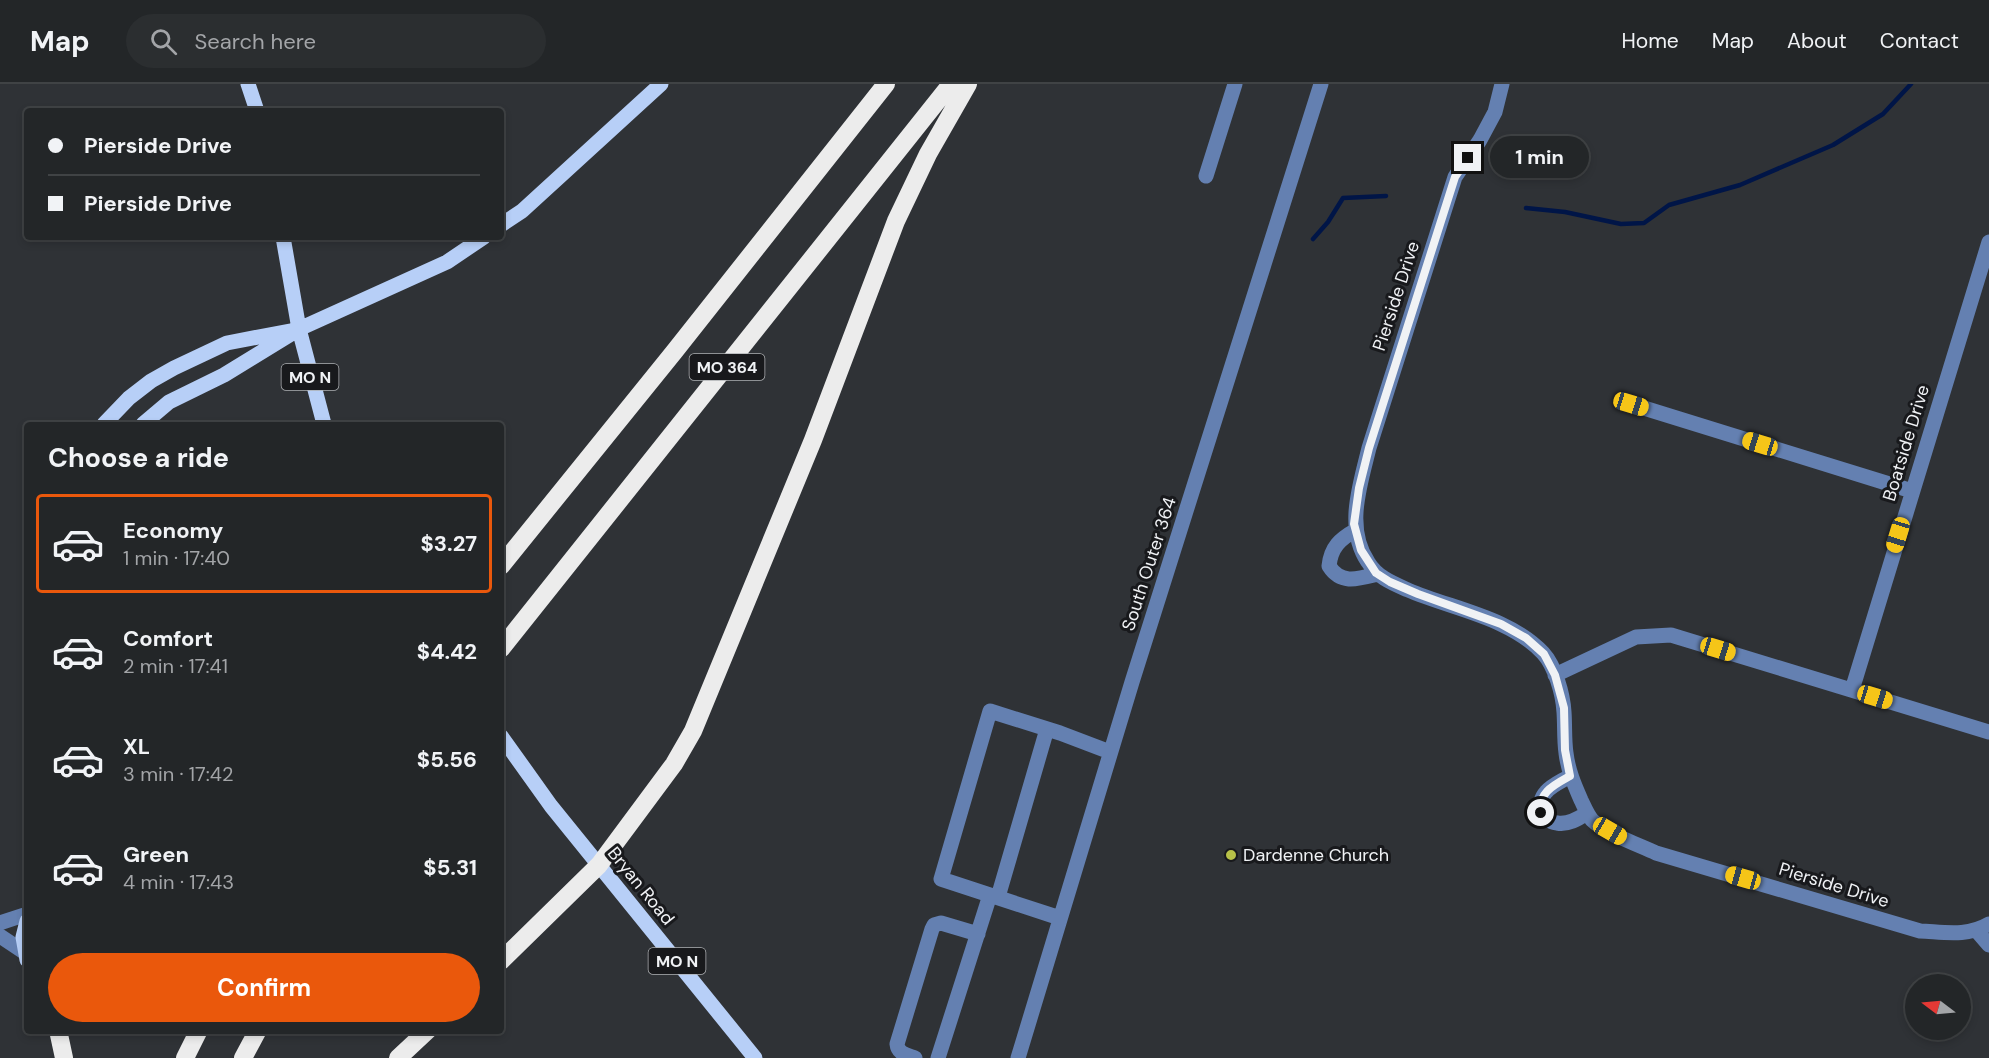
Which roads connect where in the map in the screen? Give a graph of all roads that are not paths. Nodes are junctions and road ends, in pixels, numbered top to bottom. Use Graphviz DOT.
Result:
graph roads {
  1 [pos="248,84"];
  2 [pos="661,84"];
  3 [pos="885,84"];
  4 [pos="951,84"];
  5 [pos="969,84"];
  6 [pos="1235,84"];
  7 [pos="1321,84"];
  8 [pos="1502,84"];
  9 [pos="256,108"];
  10 [pos="1206,176"];
  11 [pos="504,223"];
  12 [pos="284,240"];
  13 [pos="480,240"];
  14 [pos="1989,242"];
  15 [pos="299,329"];
  16 [pos="1631,404"];
  17 [pos="106,422"];
  18 [pos="145,422"];
  19 [pos="323,422"];
  20 [pos="1912,491"];
  21 [pos="1356,530"];
  22 [pos="504,562"];
  23 [pos="1378,574"];
  24 [pos="504,645"];
  25 [pos="1555,675"];
  26 [pos="1852,690"];
  27 [pos="1047,729"];
  28 [pos="1989,732"];
  29 [pos="504,740"];
  30 [pos="1110,752"];
  31 [pos="1570,776"];
  32 [pos="1587,813"];
  33 [pos="599,865"];
  34 [pos="994,896"];
  35 [pos="24,915"];
  36 [pos="1060,918"];
  37 [pos="0,923"];
  38 [pos="1983,927"];
  39 [pos="978,934"];
  40 [pos="0,936"];
  41 [pos="1989,945"];
  42 [pos="24,954"];
  43 [pos="504,958"];
  44 [pos="59,1034"];
  45 [pos="197,1034"];
  46 [pos="256,1034"];
  47 [pos="424,1034"];
  48 [pos="64,1058"];
  49 [pos="185,1058"];
  50 [pos="243,1058"];
  51 [pos="398,1058"];
  52 [pos="755,1058"];
  53 [pos="915,1058"];
  54 [pos="938,1058"];
  55 [pos="1018,1058"];
  1 -- 9 [label="main road"];
  2 -- 11 [label="main road"];
  3 -- 22 [label="highway, MO 364"];
  4 -- 24 [label="highway, MO 364"];
  5 -- 33 [label="highway"];
  6 -- 10 [label="street"];
  7 -- 30 [label="street, South Outer 364"];
  8 -- 21 [label="street, Pierside Drive"];
  12 -- 15 [label="main road"];
  13 -- 15 [label="main road"];
  14 -- 20 [label="street, Boatside Drive"];
  15 -- 17 [label="main road"];
  15 -- 18 [label="main road"];
  15 -- 19 [label="main road, MO N"];
  16 -- 20 [label="street"];
  20 -- 26 [label="street, Boatside Drive"];
  21 -- 23 [label="street, Pierside Drive"];
  21 -- 23 [label="street"];
  23 -- 25 [label="street, Pierside Drive"];
  25 -- 26 [label="street"];
  25 -- 31 [label="street, Pierside Drive"];
  26 -- 28 [label="street"];
  27 -- 30 [label="street"];
  27 -- 34 [label="street"];
  27 -- 34 [label="street"];
  29 -- 33 [label="main road, Bryan Road / MO N"];
  30 -- 36 [label="street, South Outer 364"];
  31 -- 32 [label="street, Pierside Drive"];
  31 -- 32 [label="street"];
  32 -- 38 [label="street, Pierside Drive"];
  33 -- 43 [label="highway"];
  33 -- 52 [label="main road, Bryan Road / MO N"];
  34 -- 36 [label="street"];
  34 -- 39 [label="street"];
  35 -- 37 [label="street"];
  36 -- 55 [label="street, South Outer 364"];
  38 -- 41 [label="street, Pierside Drive"];
  39 -- 53 [label="street"];
  39 -- 54 [label="street"];
  40 -- 42 [label="street"];
  44 -- 48 [label="highway"];
  45 -- 49 [label="highway"];
  46 -- 50 [label="highway"];
  47 -- 51 [label="highway"];
}
